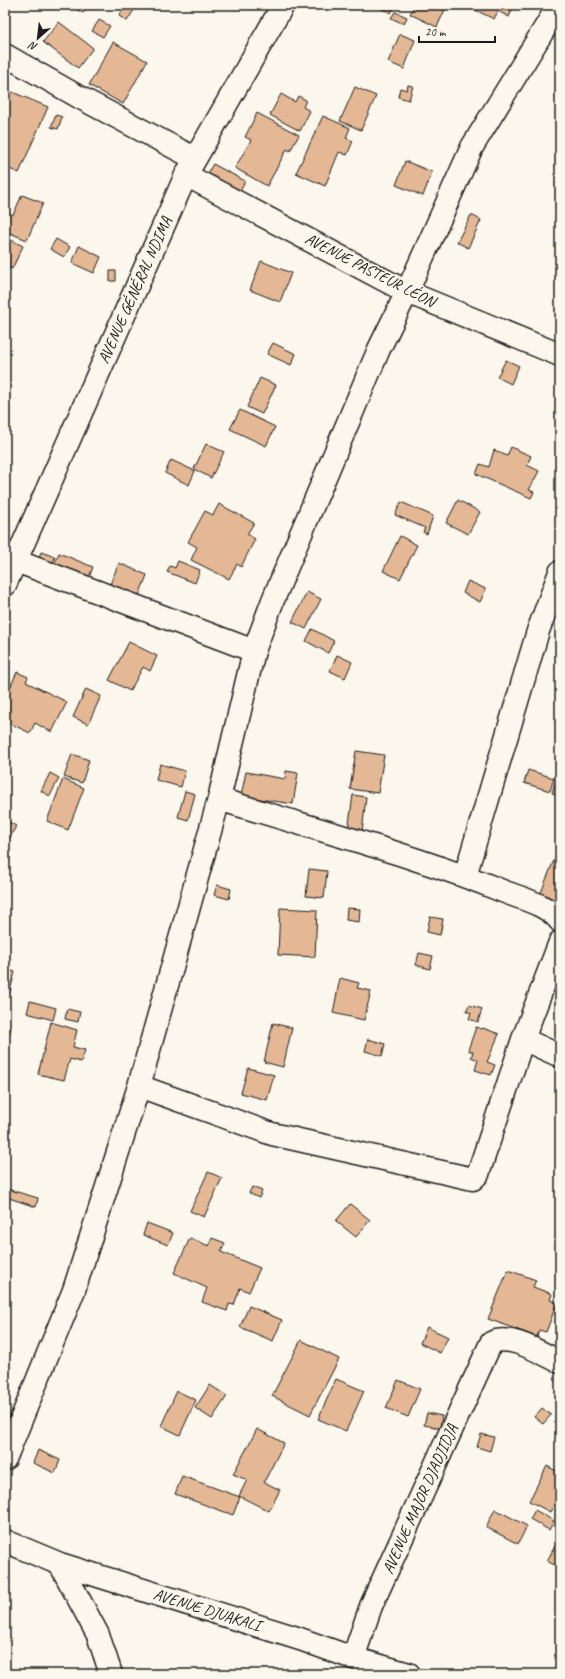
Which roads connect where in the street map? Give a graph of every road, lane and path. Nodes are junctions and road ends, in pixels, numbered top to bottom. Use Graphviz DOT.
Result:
graph roads {
  1 [pos="283,5"];
  2 [pos="559,5"];
  3 [pos="5,54"];
  4 [pos="190,167"];
  5 [pos="407,292"];
  6 [pos="560,355"];
  7 [pos="10,558"];
  8 [pos="560,572"];
  9 [pos="5,585"];
  10 [pos="254,651"];
  11 [pos="219,799"];
  12 [pos="465,876"];
  13 [pos="560,921"];
  14 [pos="560,942"];
  15 [pos="522,1040"];
  16 [pos="560,1056"];
  17 [pos="139,1086"];
  18 [pos="560,1362"];
  19 [pos="5,1459"];
  20 [pos="5,1541"];
  21 [pos="60,1564"];
  22 [pos="353,1658"];
  23 [pos="112,1674"];
  24 [pos="409,1674"];
  1 -- 4 [label="street, AVENUE GÉNÉRAL NDIMA"];
  2 -- 5 [label="street"];
  3 -- 4 [label="street, AVENUE PASTEUR LÉON"];
  4 -- 5 [label="street, AVENUE PASTEUR LÉON"];
  4 -- 7 [label="street, AVENUE GÉNÉRAL NDIMA"];
  5 -- 6 [label="street, AVENUE PASTEUR LÉON"];
  5 -- 10 [label="street"];
  7 -- 9 [label="street, AVENUE GÉNÉRAL NDIMA"];
  7 -- 10 [label="street"];
  8 -- 12 [label="street"];
  10 -- 11 [label="street"];
  11 -- 12 [label="street"];
  11 -- 17 [label="street"];
  12 -- 13 [label="street"];
  14 -- 15 [label="street"];
  15 -- 16 [label="street"];
  15 -- 17 [label="street"];
  17 -- 19 [label="street"];
  18 -- 22 [label="street, AVENUE MAJOR DJADJIDJA"];
  20 -- 21 [label="street, AVENUE DJUAKALI"];
  21 -- 22 [label="street, AVENUE DJUAKALI"];
  21 -- 23 [label="street"];
  22 -- 24 [label="street, AVENUE DJUAKALI"];
}
